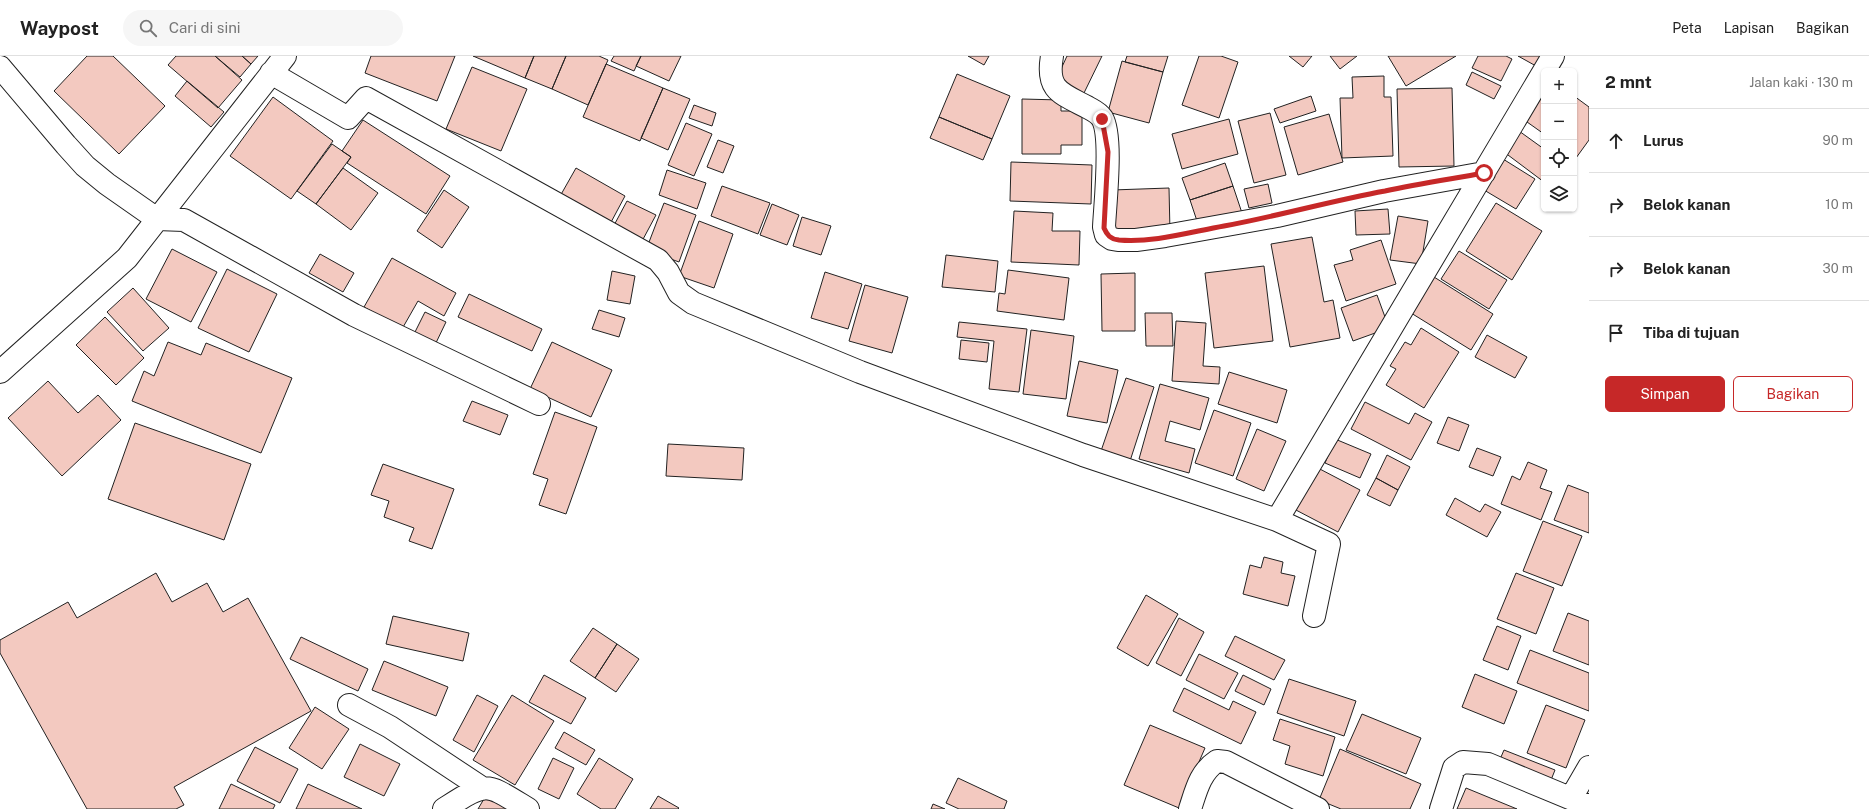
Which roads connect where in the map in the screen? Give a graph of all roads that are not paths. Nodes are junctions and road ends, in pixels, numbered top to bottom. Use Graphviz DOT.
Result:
graph roads {
  1 [pos="1052,56"];
  2 [pos="1553,56"];
  3 [pos="278,64"];
  4 [pos="0,67"];
  5 [pos="1484,173"];
  6 [pos="157,219"];
  7 [pos="0,372"];
  8 [pos="539,404"];
  9 [pos="1278,520"];
  10 [pos="1314,616"];
  11 [pos="349,705"];
  12 [pos="1589,766"];
  13 [pos="482,788"];
  14 [pos="1580,802"];
  15 [pos="444,809"];
  16 [pos="528,809"];
  17 [pos="1190,809"];
  18 [pos="1318,809"];
  19 [pos="1441,809"];
  1 -- 5 [label="street"];
  2 -- 5 [label="street"];
  3 -- 6 [label="street"];
  3 -- 9 [label="street"];
  4 -- 6 [label="street"];
  5 -- 9 [label="street"];
  6 -- 7 [label="street"];
  6 -- 8 [label="street"];
  9 -- 10 [label="street"];
  11 -- 13 [label="street"];
  12 -- 14 [label="street"];
  13 -- 15 [label="street"];
  13 -- 16 [label="street"];
  14 -- 19 [label="street"];
  17 -- 18 [label="street"];
}
